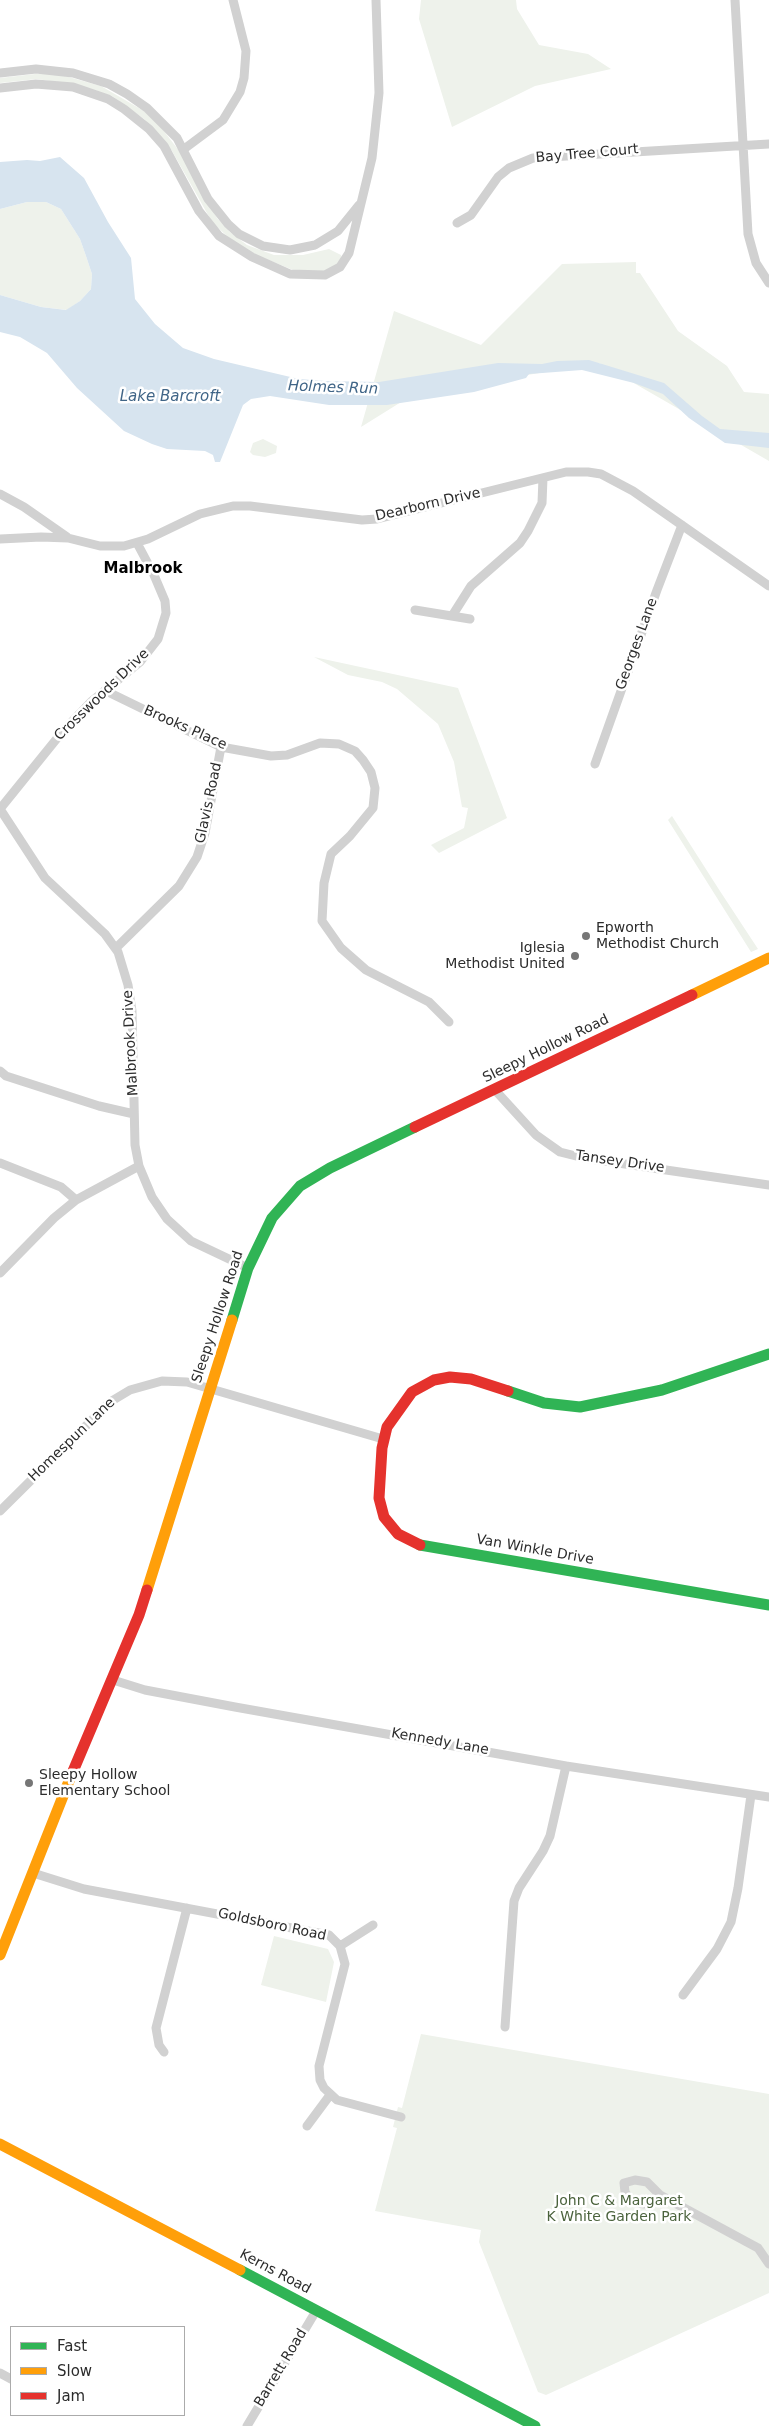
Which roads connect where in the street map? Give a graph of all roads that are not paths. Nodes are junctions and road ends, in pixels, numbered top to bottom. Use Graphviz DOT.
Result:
graph roads {
  1 [pos="233,0"];
  2 [pos="376,0"];
  3 [pos="736,0"];
  4 [pos="0,73"];
  5 [pos="0,88"];
  6 [pos="769,144"];
  7 [pos="743,145"];
  8 [pos="184,149"];
  9 [pos="361,200"];
  10 [pos="457,223"];
  11 [pos="769,283"];
  12 [pos="543,478"];
  13 [pos="0,494"];
  14 [pos="682,525"];
  15 [pos="68,538"];
  16 [pos="0,539"];
  17 [pos="137,543"];
  18 [pos="769,586"];
  19 [pos="415,610"];
  20 [pos="452,616"];
  21 [pos="470,619"];
  22 [pos="106,691"];
  23 [pos="221,746"];
  24 [pos="595,764"];
  25 [pos="0,809"];
  26 [pos="116,948"];
  27 [pos="769,958"];
  28 [pos="449,1022"];
  29 [pos="0,1070"];
  30 [pos="496,1090"];
  31 [pos="134,1114"];
  32 [pos="0,1163"];
  33 [pos="138,1166"];
  34 [pos="769,1185"];
  35 [pos="76,1200"];
  36 [pos="248,1268"];
  37 [pos="0,1273"];
  38 [pos="769,1354"];
  39 [pos="211,1389"];
  40 [pos="383,1439"];
  41 [pos="0,1510"];
  42 [pos="769,1605"];
  43 [pos="113,1680"];
  44 [pos="566,1766"];
  45 [pos="751,1795"];
  46 [pos="769,1797"];
  47 [pos="33,1873"];
  48 [pos="187,1908"];
  49 [pos="373,1925"];
  50 [pos="340,1946"];
  51 [pos="0,1955"];
  52 [pos="683,1996"];
  53 [pos="505,2028"];
  54 [pos="164,2052"];
  55 [pos="330,2095"];
  56 [pos="401,2117"];
  57 [pos="307,2126"];
  58 [pos="0,2144"];
  59 [pos="660,2195"];
  60 [pos="769,2264"];
  61 [pos="316,2310"];
  62 [pos="247,2426"];
  63 [pos="535,2426"];
  1 -- 8 [label="street"];
  2 -- 9 [label="street"];
  3 -- 7 [label="street"];
  4 -- 8 [label="street"];
  5 -- 9 [label="street"];
  6 -- 7 [label="street, Bay Tree Court"];
  7 -- 10 [label="street, Bay Tree Court"];
  7 -- 11 [label="street"];
  8 -- 9 [label="street"];
  12 -- 14 [label="street, Dearborn Drive"];
  12 -- 17 [label="street, Dearborn Drive"];
  12 -- 20 [label="street"];
  13 -- 15 [label="street"];
  14 -- 18 [label="street, Dearborn Drive"];
  14 -- 24 [label="street, Georges Lane"];
  15 -- 16 [label="street, Dearborn Drive"];
  15 -- 17 [label="street, Dearborn Drive"];
  17 -- 22 [label="street, Crosswoods Drive"];
  19 -- 20 [label="street"];
  20 -- 21 [label="street"];
  22 -- 23 [label="street, Brooks Place"];
  22 -- 25 [label="street, Crosswoods Drive"];
  23 -- 26 [label="street, Glavis Road"];
  23 -- 28 [label="street, Brooks Place"];
  25 -- 26 [label="street, Malbrook Drive"];
  26 -- 31 [label="street, Malbrook Drive"];
  27 -- 30 [label="street, Sleepy Hollow Road"];
  29 -- 31 [label="street"];
  30 -- 34 [label="street, Tansey Drive"];
  30 -- 36 [label="street, Sleepy Hollow Road"];
  31 -- 33 [label="street, Malbrook Drive"];
  32 -- 35 [label="street"];
  33 -- 35 [label="street"];
  33 -- 36 [label="street, Malbrook Drive"];
  35 -- 37 [label="street"];
  36 -- 39 [label="street, Sleepy Hollow Road"];
  38 -- 40 [label="street, Van Winkle Drive"];
  39 -- 40 [label="street"];
  39 -- 41 [label="street, Homespun Lane"];
  39 -- 43 [label="street, Sleepy Hollow Road"];
  40 -- 42 [label="street, Van Winkle Drive"];
  43 -- 44 [label="street, Kennedy Lane"];
  43 -- 47 [label="street, Sleepy Hollow Road"];
  44 -- 45 [label="street, Kennedy Lane"];
  44 -- 53 [label="street"];
  45 -- 46 [label="street, Kennedy Lane"];
  45 -- 52 [label="street"];
  47 -- 48 [label="street, Goldsboro Road"];
  47 -- 51 [label="street, Sleepy Hollow Road"];
  48 -- 50 [label="street, Goldsboro Road"];
  48 -- 54 [label="street"];
  49 -- 50 [label="street"];
  50 -- 55 [label="street, Goldsboro Road"];
  55 -- 56 [label="street"];
  55 -- 57 [label="street"];
  58 -- 61 [label="street, Kerns Road"];
  59 -- 60 [label="street"];
  61 -- 62 [label="street, Barrett Road"];
  61 -- 63 [label="street, Kerns Road"];
}
